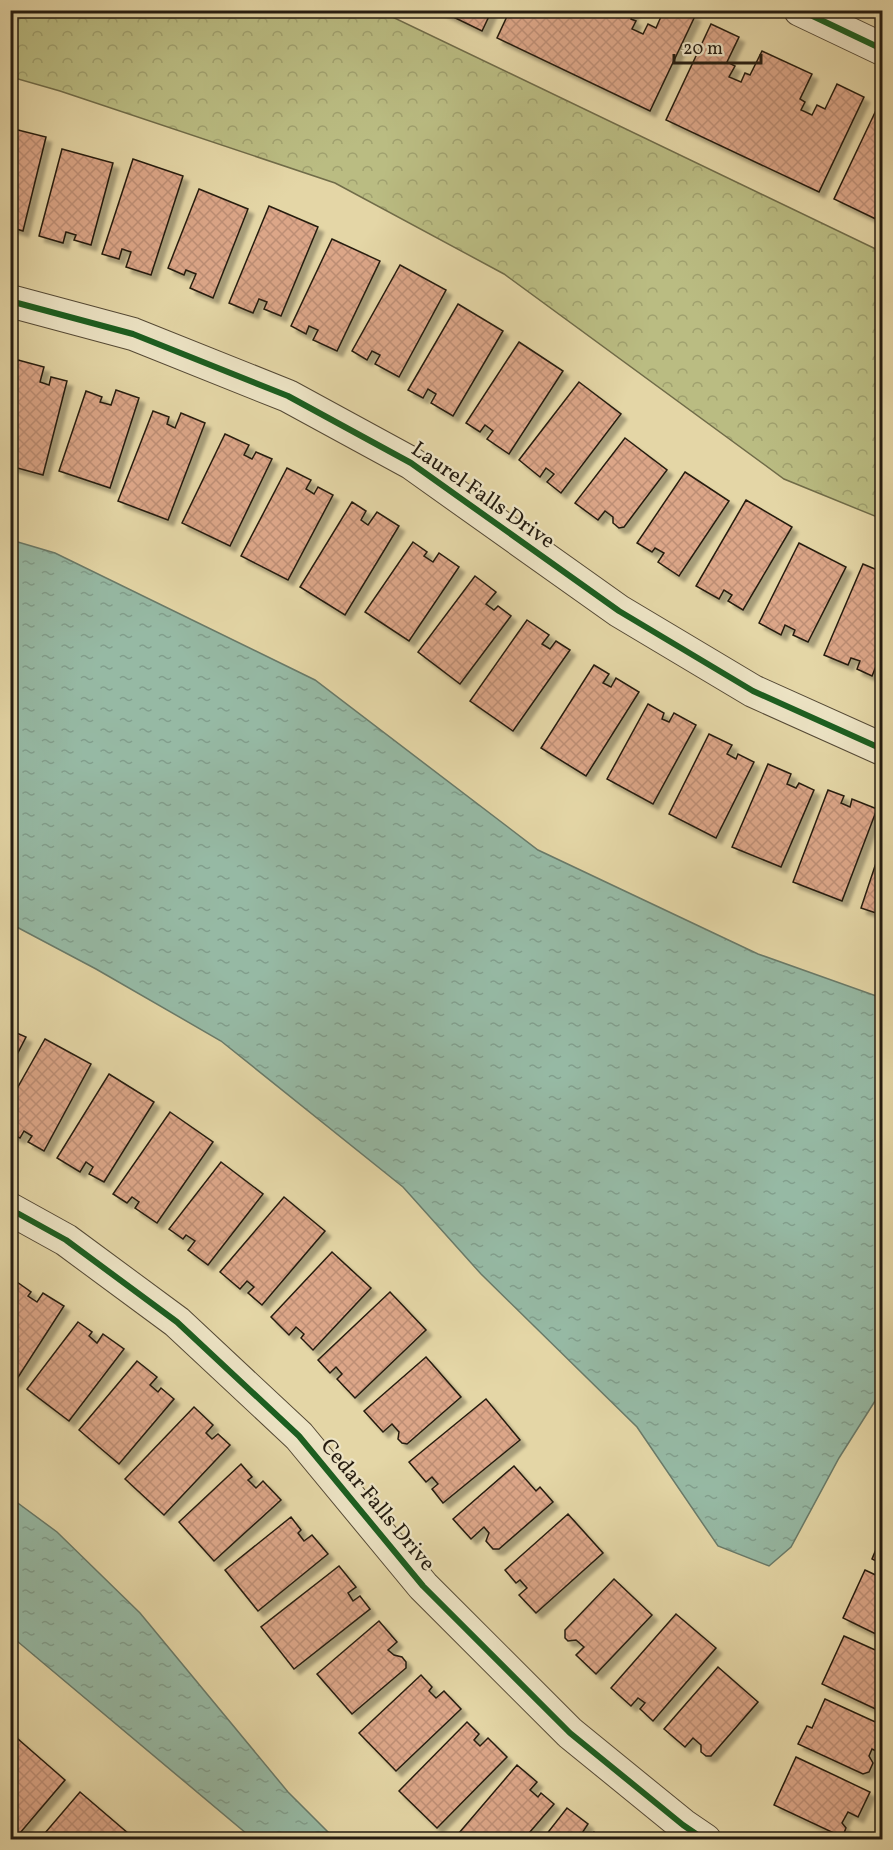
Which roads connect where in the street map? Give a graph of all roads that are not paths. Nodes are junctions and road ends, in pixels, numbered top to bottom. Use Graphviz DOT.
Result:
graph roads {
  1 [pos="801,10"];
  2 [pos="882,49"];
  3 [pos="10,301"];
  4 [pos="882,748"];
  5 [pos="10,1209"];
  6 [pos="705,1839"];
  1 -- 2 [label="street"];
  3 -- 4 [label="street, Laurel Falls Drive"];
  5 -- 6 [label="street, Cedar Falls Drive"];
}
